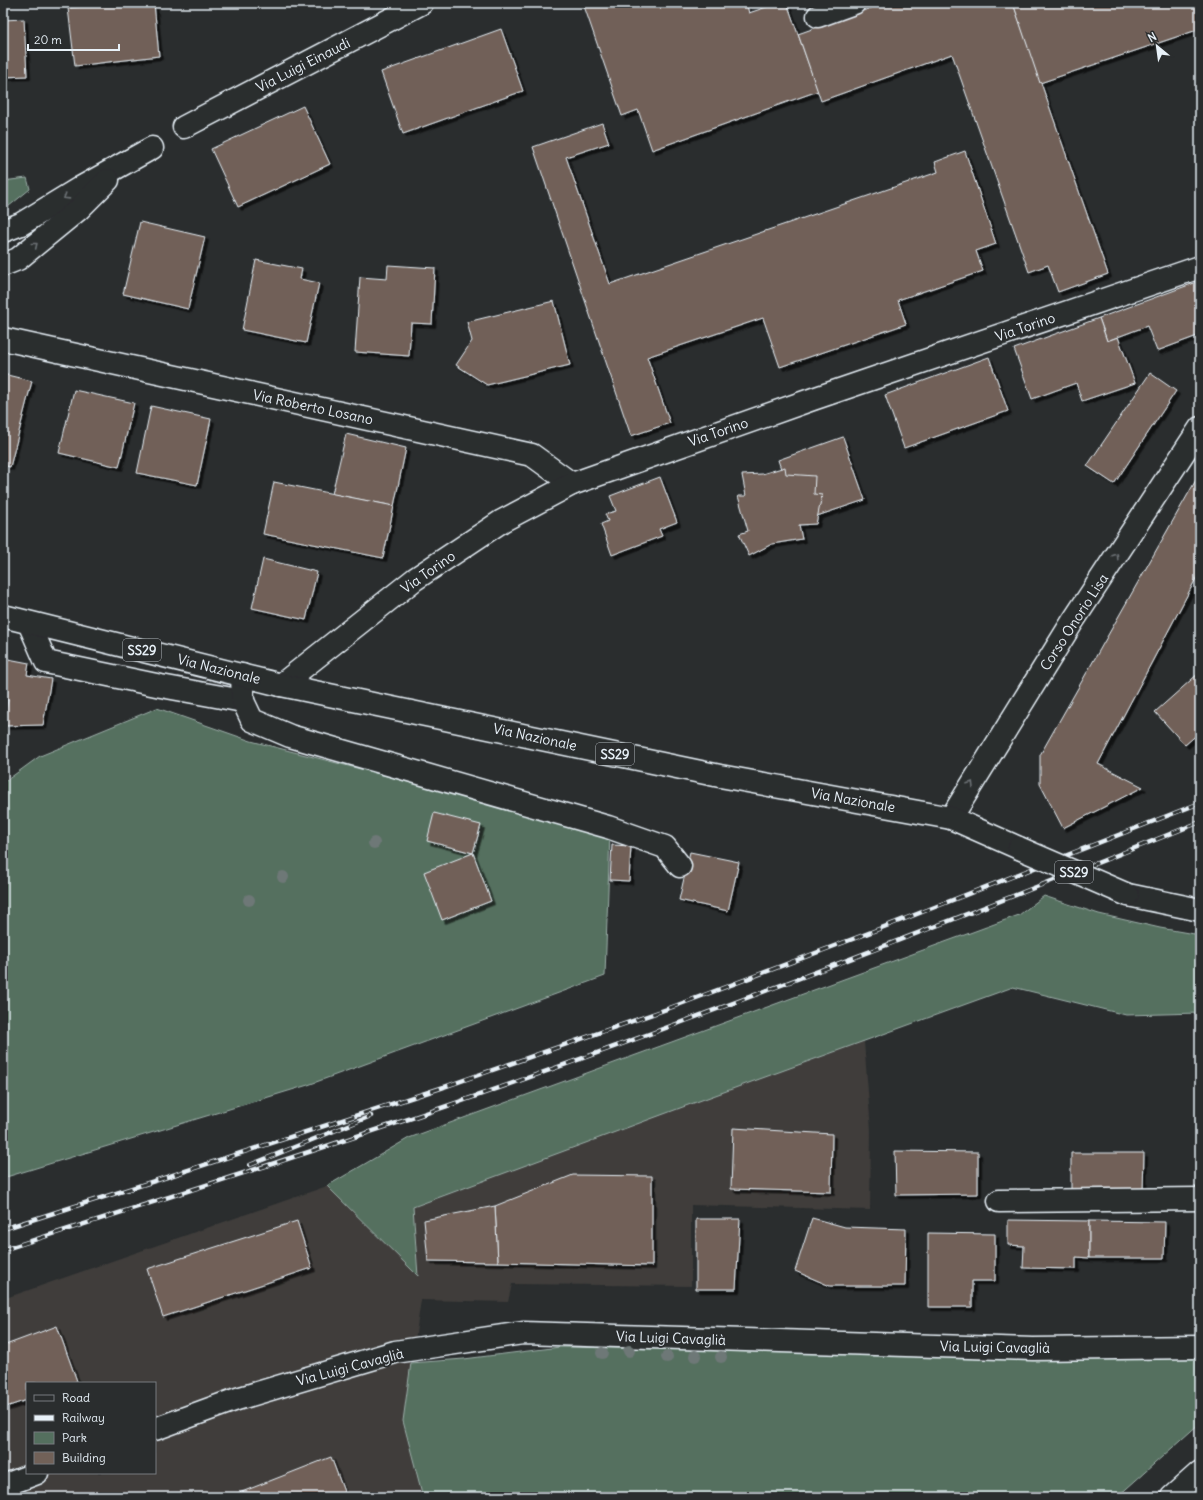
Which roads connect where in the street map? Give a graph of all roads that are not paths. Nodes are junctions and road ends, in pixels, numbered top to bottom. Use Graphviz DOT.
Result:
graph roads {
  1 [pos="422,3"];
  2 [pos="854,3"];
  3 [pos="818,16"];
  4 [pos="184,127"];
  5 [pos="152,148"];
  6 [pos="124,164"];
  7 [pos="3,231"];
  8 [pos="3,266"];
  9 [pos="1200,267"];
  10 [pos="3,322"];
  11 [pos="3,339"];
  12 [pos="47,350"];
  13 [pos="1200,428"];
  14 [pos="572,484"];
  15 [pos="3,616"];
  16 [pos="29,622"];
  17 [pos="242,675"];
  18 [pos="281,685"];
  19 [pos="243,701"];
  20 [pos="951,818"];
  21 [pos="680,866"];
  22 [pos="1200,910"];
  23 [pos="1200,1199"];
  24 [pos="999,1201"];
  25 [pos="1200,1347"];
  26 [pos="156,1429"];
  27 [pos="1200,1472"];
  28 [pos="35,1474"];
  29 [pos="3,1486"];
  30 [pos="1172,1497"];
  1 -- 4 [label="street, Via Luigi Einaudi"];
  2 -- 3 [label="street"];
  5 -- 6 [label="street"];
  6 -- 7 [label="street, one-way"];
  8 -- 6 [label="street, one-way"];
  9 -- 14 [label="street, Via Torino"];
  10 -- 12 [label="street, Via Roberto Losano"];
  11 -- 12 [label="street, Via Roberto Losano"];
  12 -- 14 [label="street, Via Roberto Losano"];
  20 -- 13 [label="street, Corso Onorio Lisa, one-way"];
  14 -- 18 [label="street, Via Torino"];
  15 -- 16 [label="street, Via Nazionale / SS29"];
  16 -- 17 [label="street, Via Nazionale / SS29"];
  16 -- 19 [label="street"];
  17 -- 18 [label="street, Via Nazionale / SS29"];
  17 -- 19 [label="street"];
  18 -- 20 [label="street, Via Nazionale / SS29"];
  19 -- 21 [label="street"];
  20 -- 22 [label="street, Via Nazionale / SS29, bridge"];
  23 -- 24 [label="street"];
  25 -- 26 [label="street, Via Luigi Cavaglià"];
  27 -- 30 [label="street"];
  28 -- 29 [label="street"];
}
